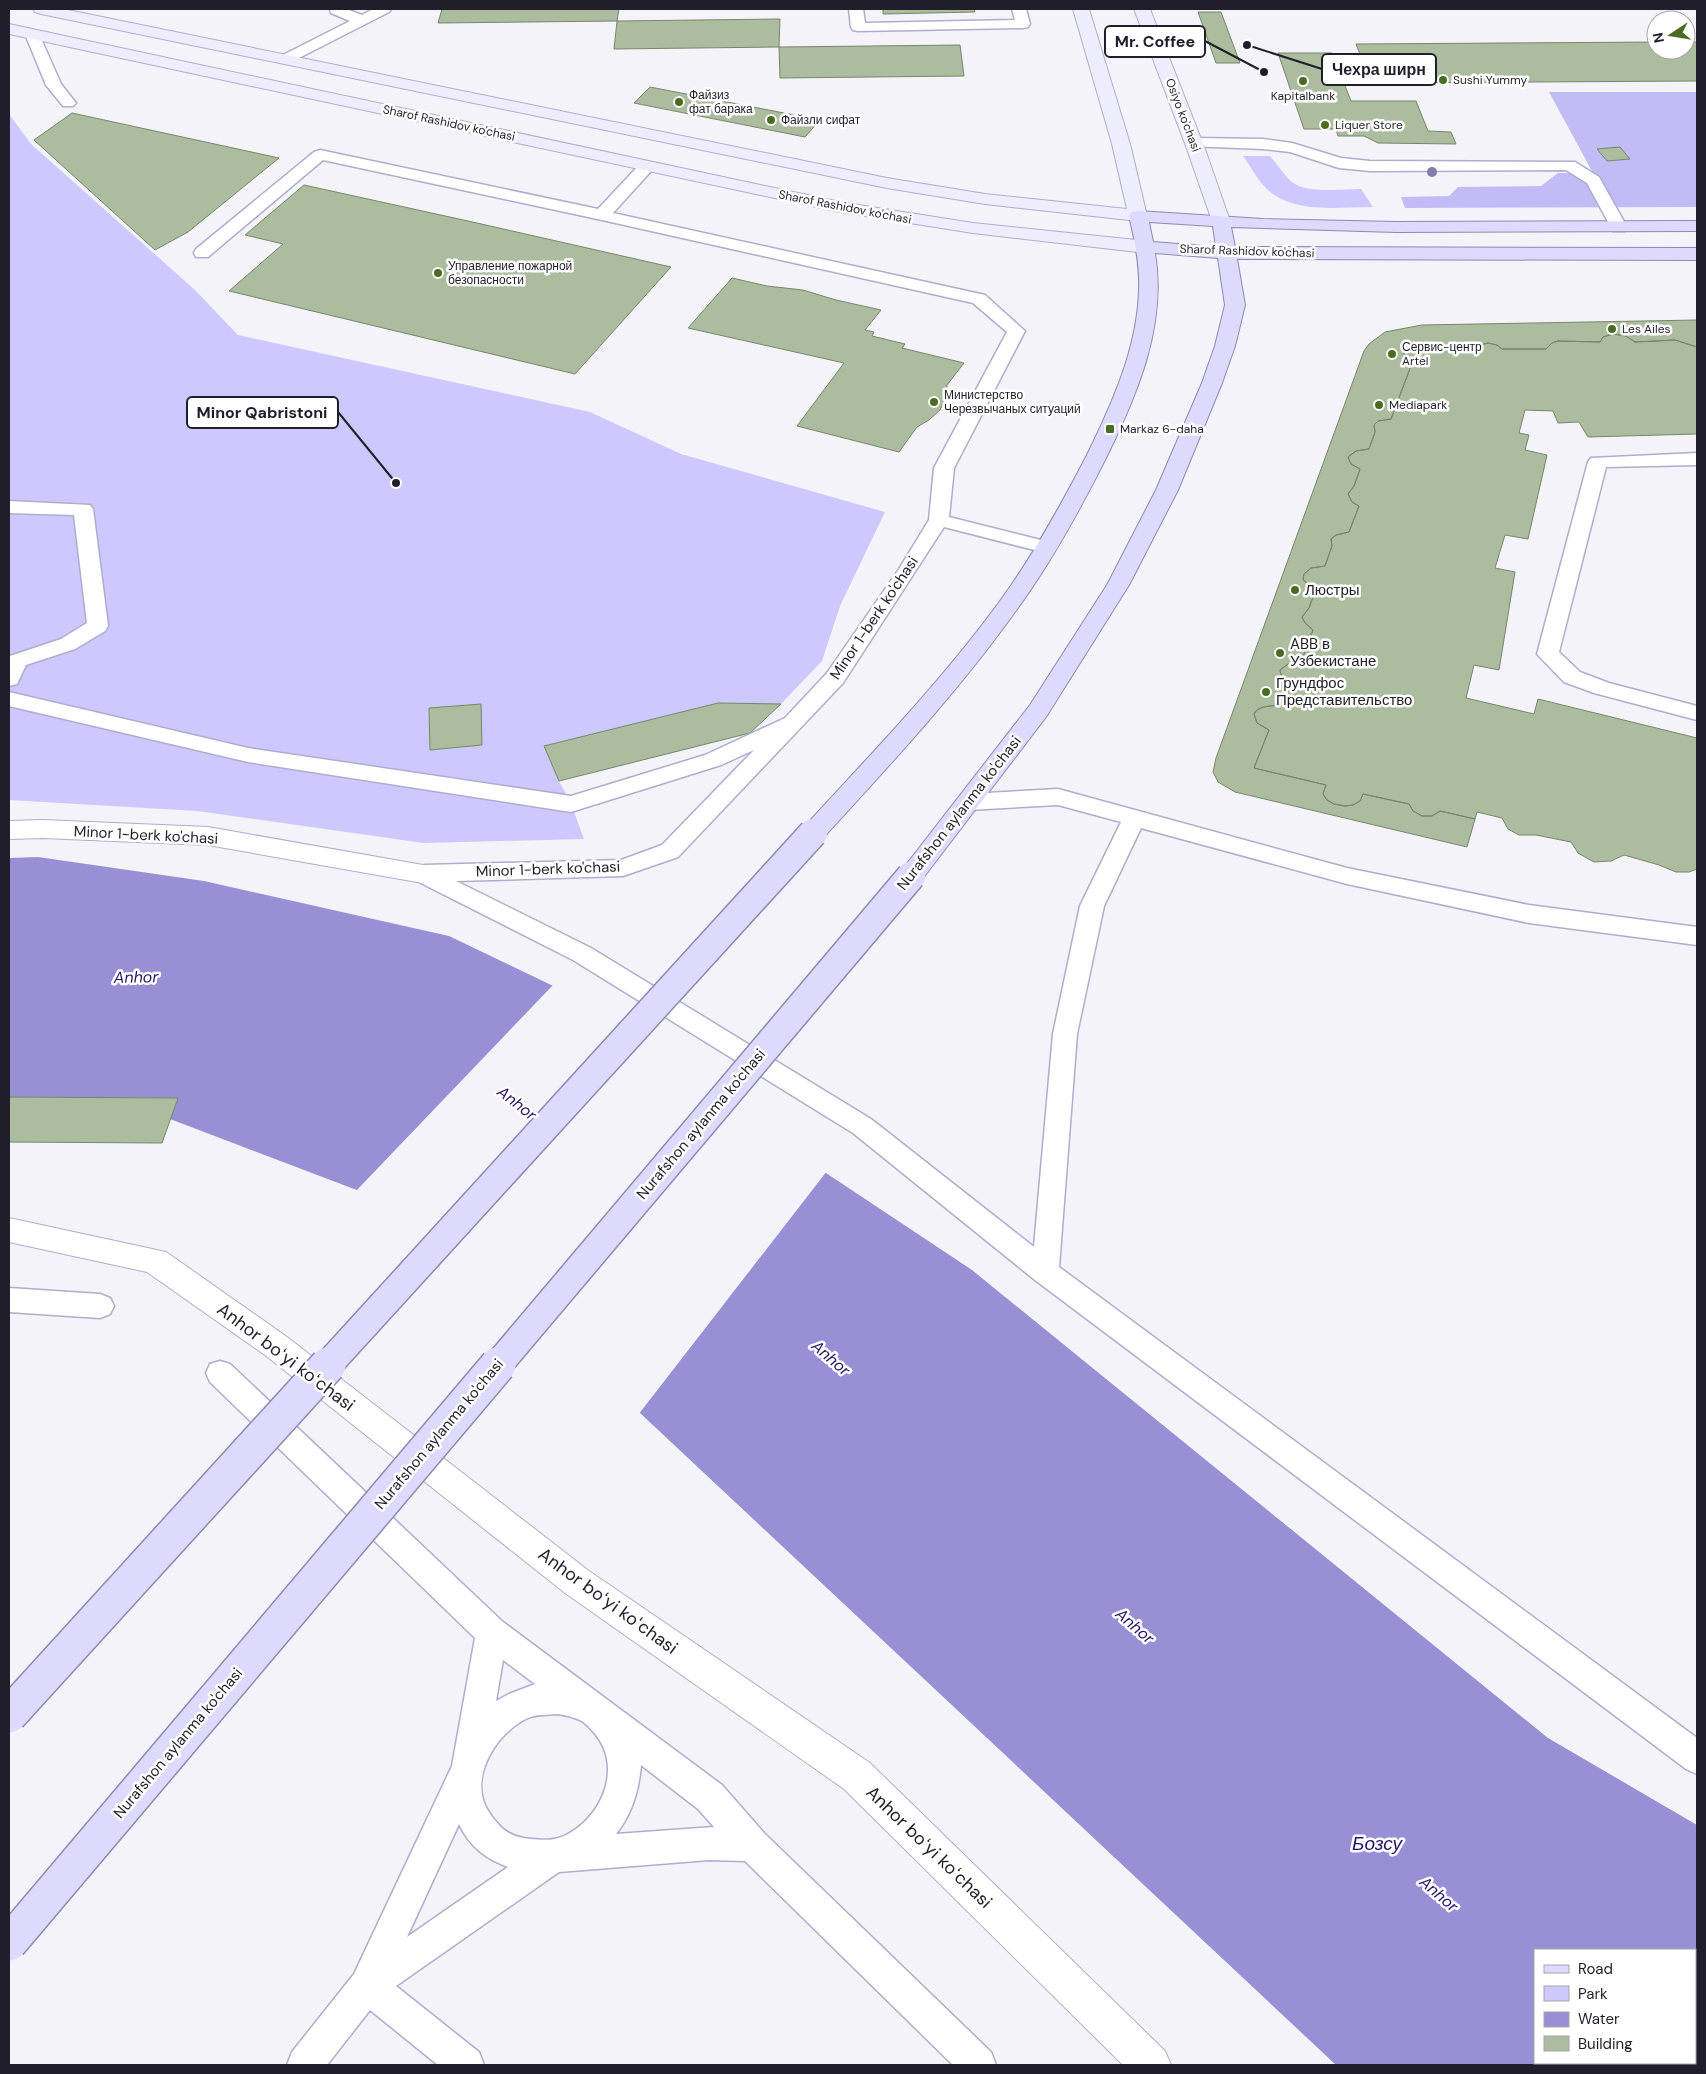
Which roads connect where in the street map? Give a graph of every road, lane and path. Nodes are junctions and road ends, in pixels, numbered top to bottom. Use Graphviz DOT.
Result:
graph roads {
  1 [pos="41,9"];
  2 [pos="337,9"];
  3 [pos="384,9"];
  4 [pos="841,9"];
  5 [pos="1019,9"];
  6 [pos="1081,9"];
  7 [pos="1142,9"];
  8 [pos="856,11"];
  9 [pos="362,20"];
  10 [pos="9,29"];
  11 [pos="32,34"];
  12 [pos="288,58"];
  13 [pos="68,103"];
  14 [pos="1194,143"];
  15 [pos="647,166"];
  16 [pos="602,215"];
  17 [pos="1138,216"];
  18 [pos="1221,221"];
  19 [pos="1619,226"];
  20 [pos="1697,226"];
  21 [pos="1146,247"];
  22 [pos="202,253"];
  23 [pos="1228,253"];
  24 [pos="1697,254"];
  25 [pos="1697,459"];
  26 [pos="9,507"];
  27 [pos="939,520"];
  28 [pos="1046,548"];
  29 [pos="9,679"];
  30 [pos="9,699"];
  31 [pos="1697,713"];
  32 [pos="794,722"];
  33 [pos="969,802"];
  34 [pos="1134,818"];
  35 [pos="9,830"];
  36 [pos="423,874"];
  37 [pos="1697,936"];
  38 [pos="9,1230"];
  39 [pos="1045,1272"];
  40 [pos="9,1300"];
  41 [pos="100,1306"];
  42 [pos="220,1373"];
  43 [pos="492,1633"];
  44 [pos="9,1715"];
  45 [pos="600,1715"];
  46 [pos="1697,1758"];
  47 [pos="468,1768"];
  48 [pos="752,1845"];
  49 [pos="554,1856"];
  50 [pos="9,1943"];
  51 [pos="367,1985"];
  52 [pos="305,2065"];
  53 [pos="466,2065"];
  54 [pos="978,2065"];
  55 [pos="1151,2065"];
  1 -- 12 [label="main road, Sharof Rashidov ko'chasi"];
  2 -- 9 [label="lane"];
  3 -- 9 [label="lane"];
  4 -- 8 [label="lane"];
  5 -- 8 [label="lane"];
  6 -- 17 [label="main road"];
  7 -- 14 [label="main road, Osiyo ko'chasi"];
  9 -- 12 [label="lane"];
  10 -- 11 [label="main road, Sharof Rashidov ko'chasi"];
  11 -- 13 [label="lane"];
  11 -- 15 [label="main road, Sharof Rashidov ko'chasi"];
  12 -- 17 [label="main road, Sharof Rashidov ko'chasi"];
  14 -- 18 [label="main road, Osiyo ko'chasi"];
  14 -- 19 [label="lane"];
  15 -- 16 [label="lane"];
  15 -- 21 [label="main road, Sharof Rashidov ko'chasi"];
  16 -- 22 [label="lane"];
  16 -- 27 [label="lane"];
  17 -- 18 [label="main road, Sharof Rashidov ko'chasi"];
  17 -- 21 [label="main road"];
  18 -- 19 [label="main road, Sharof Rashidov ko'chasi"];
  18 -- 23 [label="main road, Nurafshon aylanma ko'chasi"];
  19 -- 20 [label="main road, Sharof Rashidov ko'chasi"];
  21 -- 23 [label="main road, Sharof Rashidov ko'chasi"];
  21 -- 28 [label="main road"];
  23 -- 24 [label="main road, Sharof Rashidov ko'chasi"];
  23 -- 33 [label="main road, Nurafshon aylanma ko'chasi"];
  25 -- 31 [label="lane"];
  26 -- 29 [label="lane"];
  27 -- 28 [label="lane"];
  27 -- 32 [label="lane, Minor 1-berk ko'chasi"];
  28 -- 44 [label="main road, bridge"];
  30 -- 32 [label="lane"];
  32 -- 36 [label="lane, Minor 1-berk ko'chasi"];
  33 -- 34 [label="lane"];
  33 -- 50 [label="main road, Nurafshon aylanma ko'chasi, bridge"];
  34 -- 37 [label="lane"];
  34 -- 39 [label="lane"];
  35 -- 36 [label="street, Minor 1-berk ko'chasi"];
  36 -- 39 [label="lane"];
  38 -- 55 [label="street, Anhor boʻyi koʻchasi"];
  39 -- 46 [label="lane"];
  40 -- 41 [label="lane"];
  42 -- 43 [label="lane"];
  43 -- 45 [label="lane"];
  43 -- 47 [label="lane"];
  45 -- 47 [label="lane"];
  45 -- 48 [label="lane"];
  45 -- 49 [label="lane"];
  47 -- 49 [label="lane"];
  47 -- 51 [label="lane"];
  48 -- 49 [label="lane"];
  48 -- 54 [label="lane"];
  49 -- 51 [label="lane"];
  51 -- 52 [label="lane"];
  51 -- 53 [label="lane"];
}
